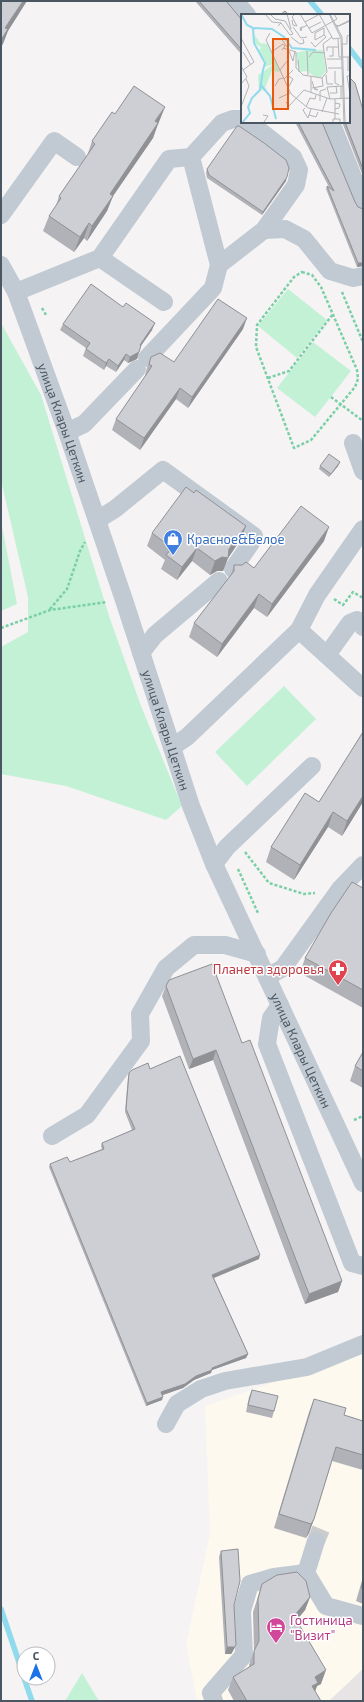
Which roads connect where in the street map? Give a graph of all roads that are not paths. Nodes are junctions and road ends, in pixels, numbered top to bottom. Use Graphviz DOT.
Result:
graph roads {
  1 [pos="235,1"];
  2 [pos="246,14"];
  3 [pos="241,120"];
  4 [pos="250,123"];
  5 [pos="331,123"];
  6 [pos="77,157"];
  7 [pos="191,157"];
  8 [pos="363,202"];
  9 [pos="1,215"];
  10 [pos="264,230"];
  11 [pos="100,258"];
  12 [pos="1,265"];
  13 [pos="220,265"];
  14 [pos="363,276"];
  15 [pos="16,292"];
  16 [pos="164,302"];
  17 [pos="67,432"];
  18 [pos="353,443"];
  19 [pos="363,471"];
  20 [pos="97,520"];
  21 [pos="363,529"];
  22 [pos="233,569"];
  23 [pos="219,581"];
  24 [pos="363,627"];
  25 [pos="299,630"];
  26 [pos="141,652"];
  27 [pos="326,655"];
  28 [pos="361,682"];
  29 [pos="172,747"];
  30 [pos="312,766"];
  31 [pos="214,864"];
  32 [pos="363,865"];
  33 [pos="343,886"];
  34 [pos="363,891"];
  35 [pos="257,954"];
  36 [pos="267,977"];
  37 [pos="280,1005"];
  38 [pos="52,1136"];
  39 [pos="363,1183"];
  40 [pos="363,1266"];
  41 [pos="363,1344"];
  42 [pos="166,1424"];
  43 [pos="316,1541"];
  44 [pos="306,1573"];
  45 [pos="363,1616"];
  46 [pos="214,1701"];
  1 -- 2 [label="street"];
  3 -- 7 [label="street"];
  4 -- 10 [label="street"];
  5 -- 8 [label="street"];
  6 -- 9 [label="street"];
  7 -- 11 [label="street"];
  7 -- 13 [label="street"];
  10 -- 13 [label="street"];
  10 -- 14 [label="street"];
  11 -- 15 [label="street"];
  11 -- 16 [label="street"];
  12 -- 15 [label="street, улица Клары Цеткин"];
  13 -- 17 [label="street"];
  15 -- 17 [label="street, улица Клары Цеткин"];
  17 -- 20 [label="street, улица Клары Цеткин"];
  18 -- 19 [label="street"];
  20 -- 22 [label="street"];
  20 -- 26 [label="street, улица Клары Цеткин"];
  21 -- 25 [label="street"];
  23 -- 26 [label="street"];
  24 -- 27 [label="street"];
  25 -- 27 [label="street"];
  25 -- 29 [label="street"];
  26 -- 29 [label="street, улица Клары Цеткин"];
  27 -- 28 [label="street"];
  29 -- 31 [label="street, улица Клары Цеткин"];
  30 -- 31 [label="street"];
  31 -- 35 [label="street, улица Клары Цеткин"];
  32 -- 33 [label="street"];
  33 -- 34 [label="street"];
  33 -- 36 [label="street"];
  35 -- 36 [label="street, улица Клары Цеткин"];
  35 -- 38 [label="street"];
  36 -- 37 [label="street, улица Клары Цеткин"];
  37 -- 39 [label="street, улица Клары Цеткин"];
  37 -- 40 [label="street"];
  41 -- 42 [label="street"];
  43 -- 44 [label="street"];
  44 -- 45 [label="street"];
  44 -- 46 [label="street"];
}
